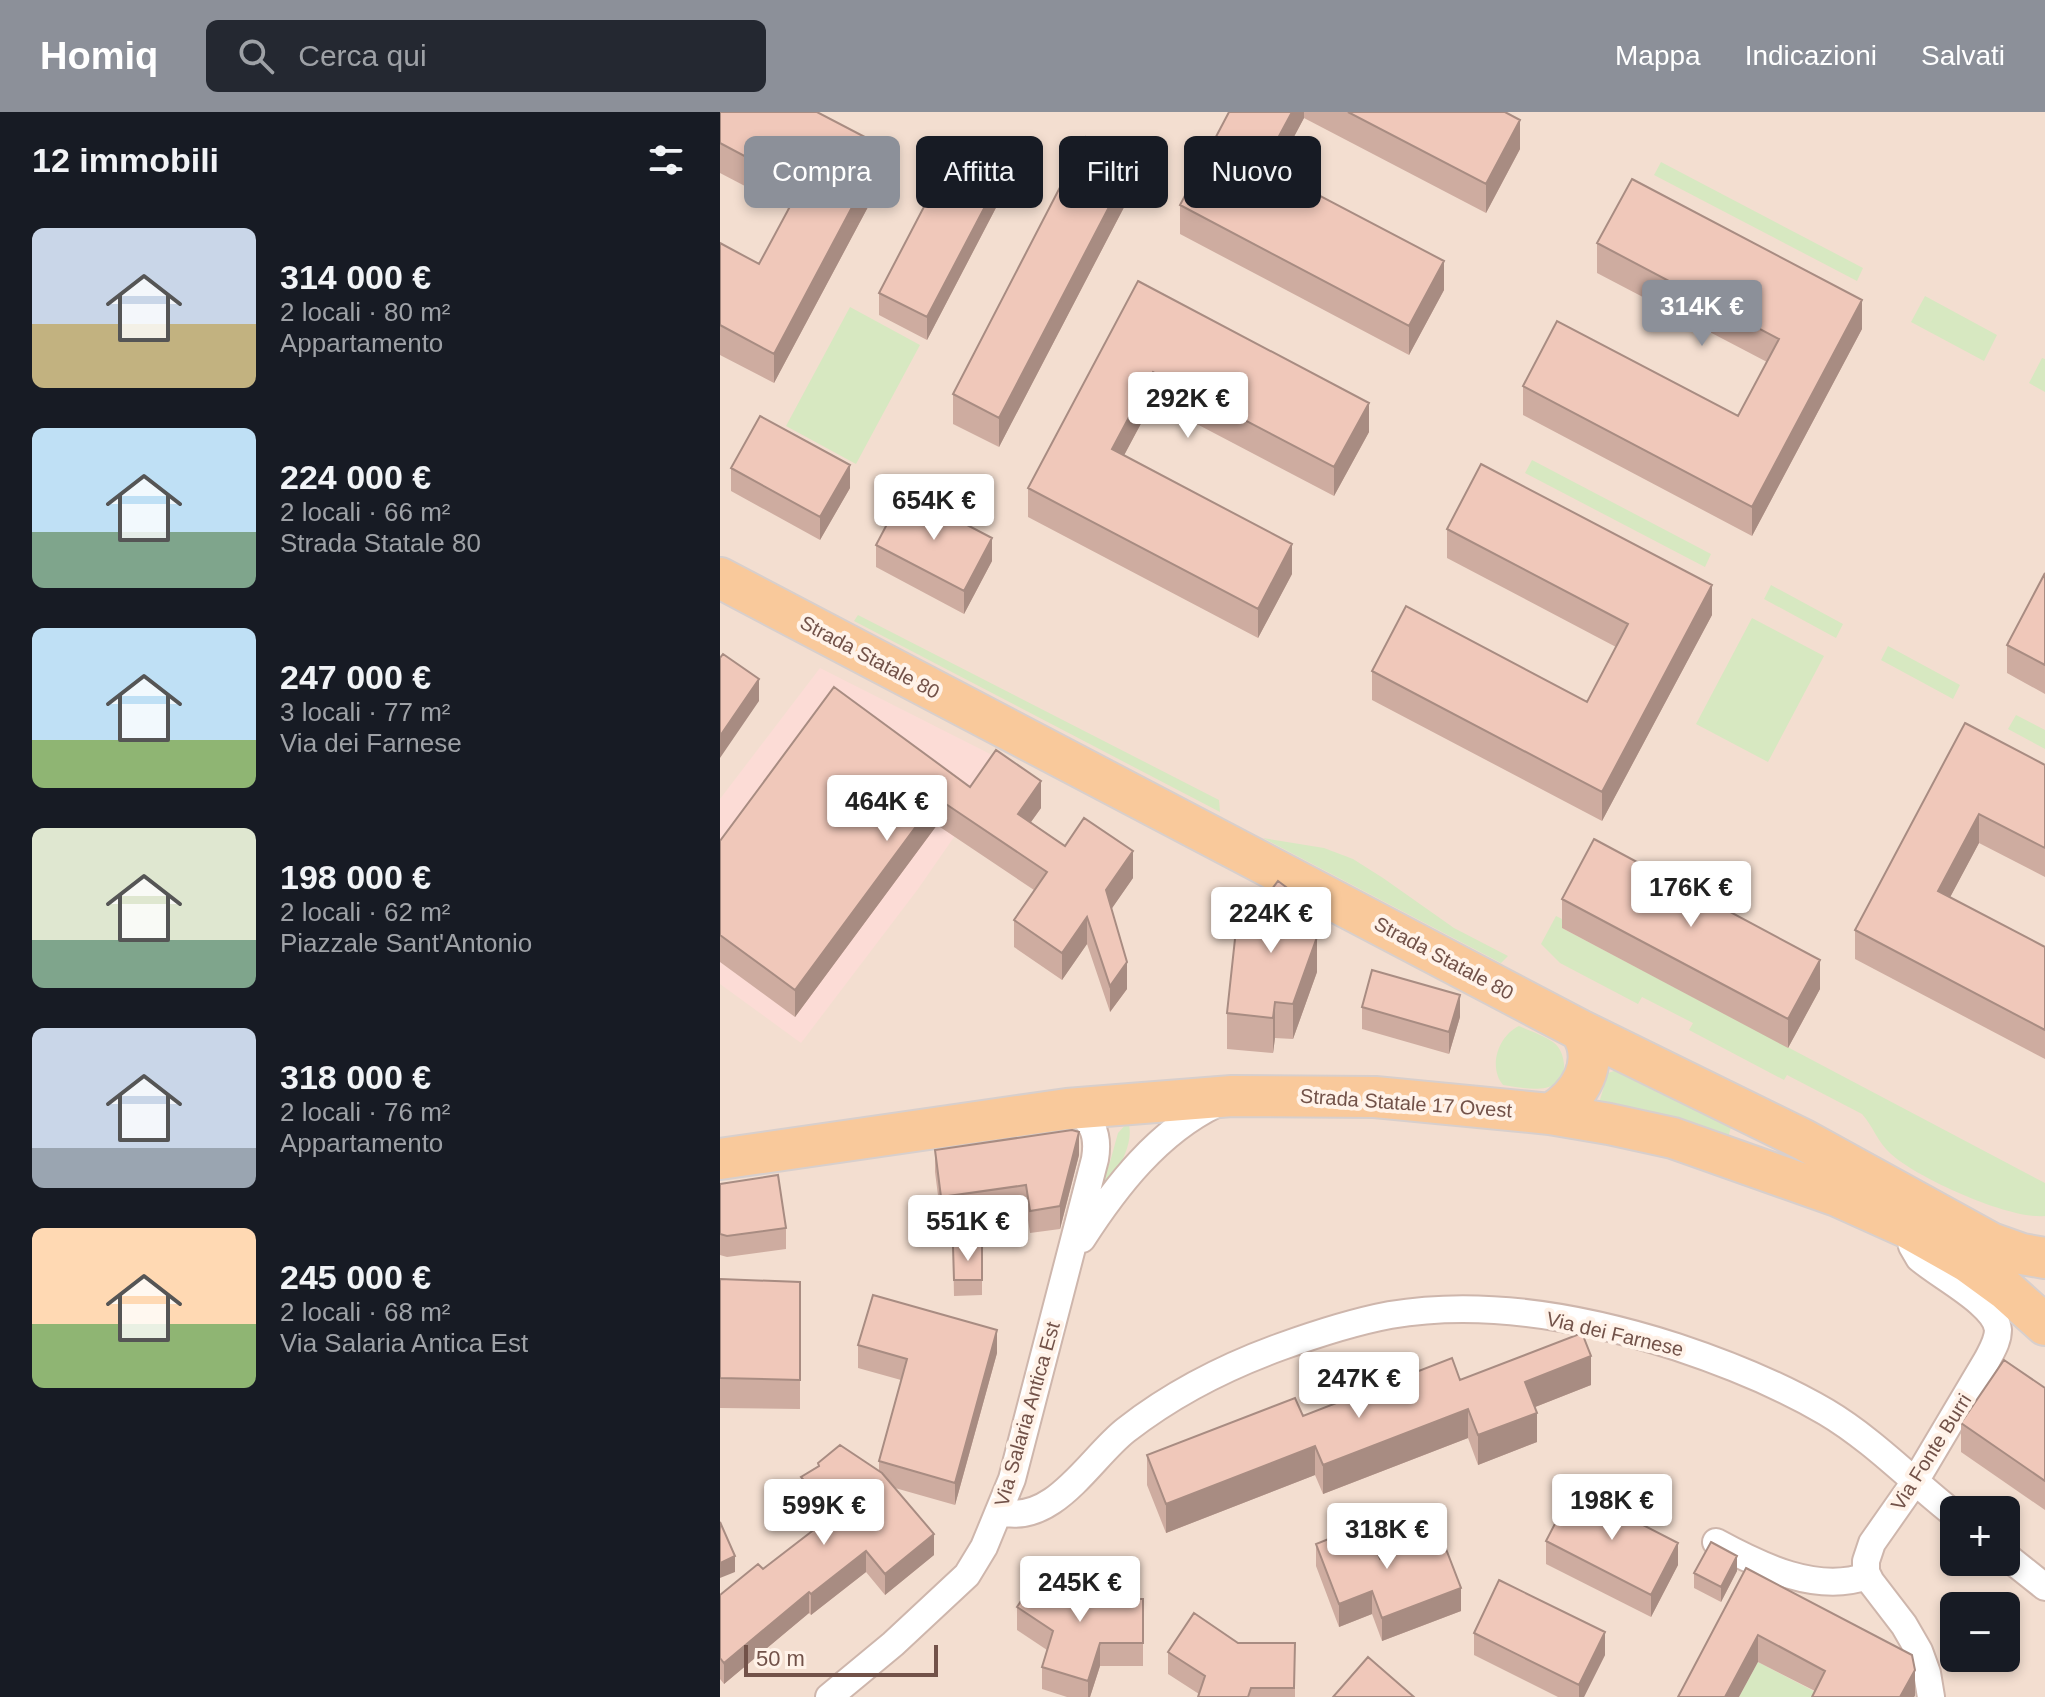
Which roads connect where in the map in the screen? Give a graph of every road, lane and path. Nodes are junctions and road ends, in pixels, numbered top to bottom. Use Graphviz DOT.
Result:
graph roads {
  1 [pos="720,578"];
  2 [pos="1580,1030"];
  3 [pos="1232,1096"];
  4 [pos="1067,1109"];
  5 [pos="1550,1114"];
  6 [pos="720,1159"];
  7 [pos="1908,1228"];
  8 [pos="1071,1255"];
  9 [pos="2045,1258"];
  10 [pos="2045,1274"];
  11 [pos="2045,1316"];
  12 [pos="2045,1325"];
  13 [pos="1914,1483"];
  14 [pos="1940,1503"];
  15 [pos="1000,1512"];
  16 [pos="1716,1542"];
  17 [pos="2020,1567"];
  18 [pos="1867,1576"];
  19 [pos="2045,1587"];
  20 [pos="836,1695"];
  21 [pos="1931,1697"];
  1 -- 2 [label="main road, Strada Statale 80"];
  2 -- 5 [label="main road"];
  2 -- 9 [label="main road, Strada Statale 80"];
  3 -- 4 [label="main road, Strada Statale 17 Ovest"];
  3 -- 5 [label="main road, Strada Statale 17 Ovest"];
  3 -- 8 [label="street, Via Salaria Antica Est"];
  4 -- 6 [label="main road, Strada Statale 17 Ovest"];
  4 -- 8 [label="street, Via Salaria Antica Est"];
  5 -- 7 [label="main road, Strada Statale 17 Ovest"];
  7 -- 12 [label="main road, Strada Statale 17 Ovest"];
  7 -- 13 [label="street, Via Fonte Burri"];
  8 -- 15 [label="street, Via Salaria Antica Est"];
  10 -- 11 [label="main road"];
  13 -- 14 [label="street, Via dei Farnese"];
  13 -- 15 [label="street, Via dei Farnese"];
  13 -- 18 [label="street, Via Fonte Burri"];
  15 -- 20 [label="street, Via Salaria Antica Est"];
  16 -- 18 [label="street"];
  17 -- 19 [label="street"];
  18 -- 21 [label="street"];
}
